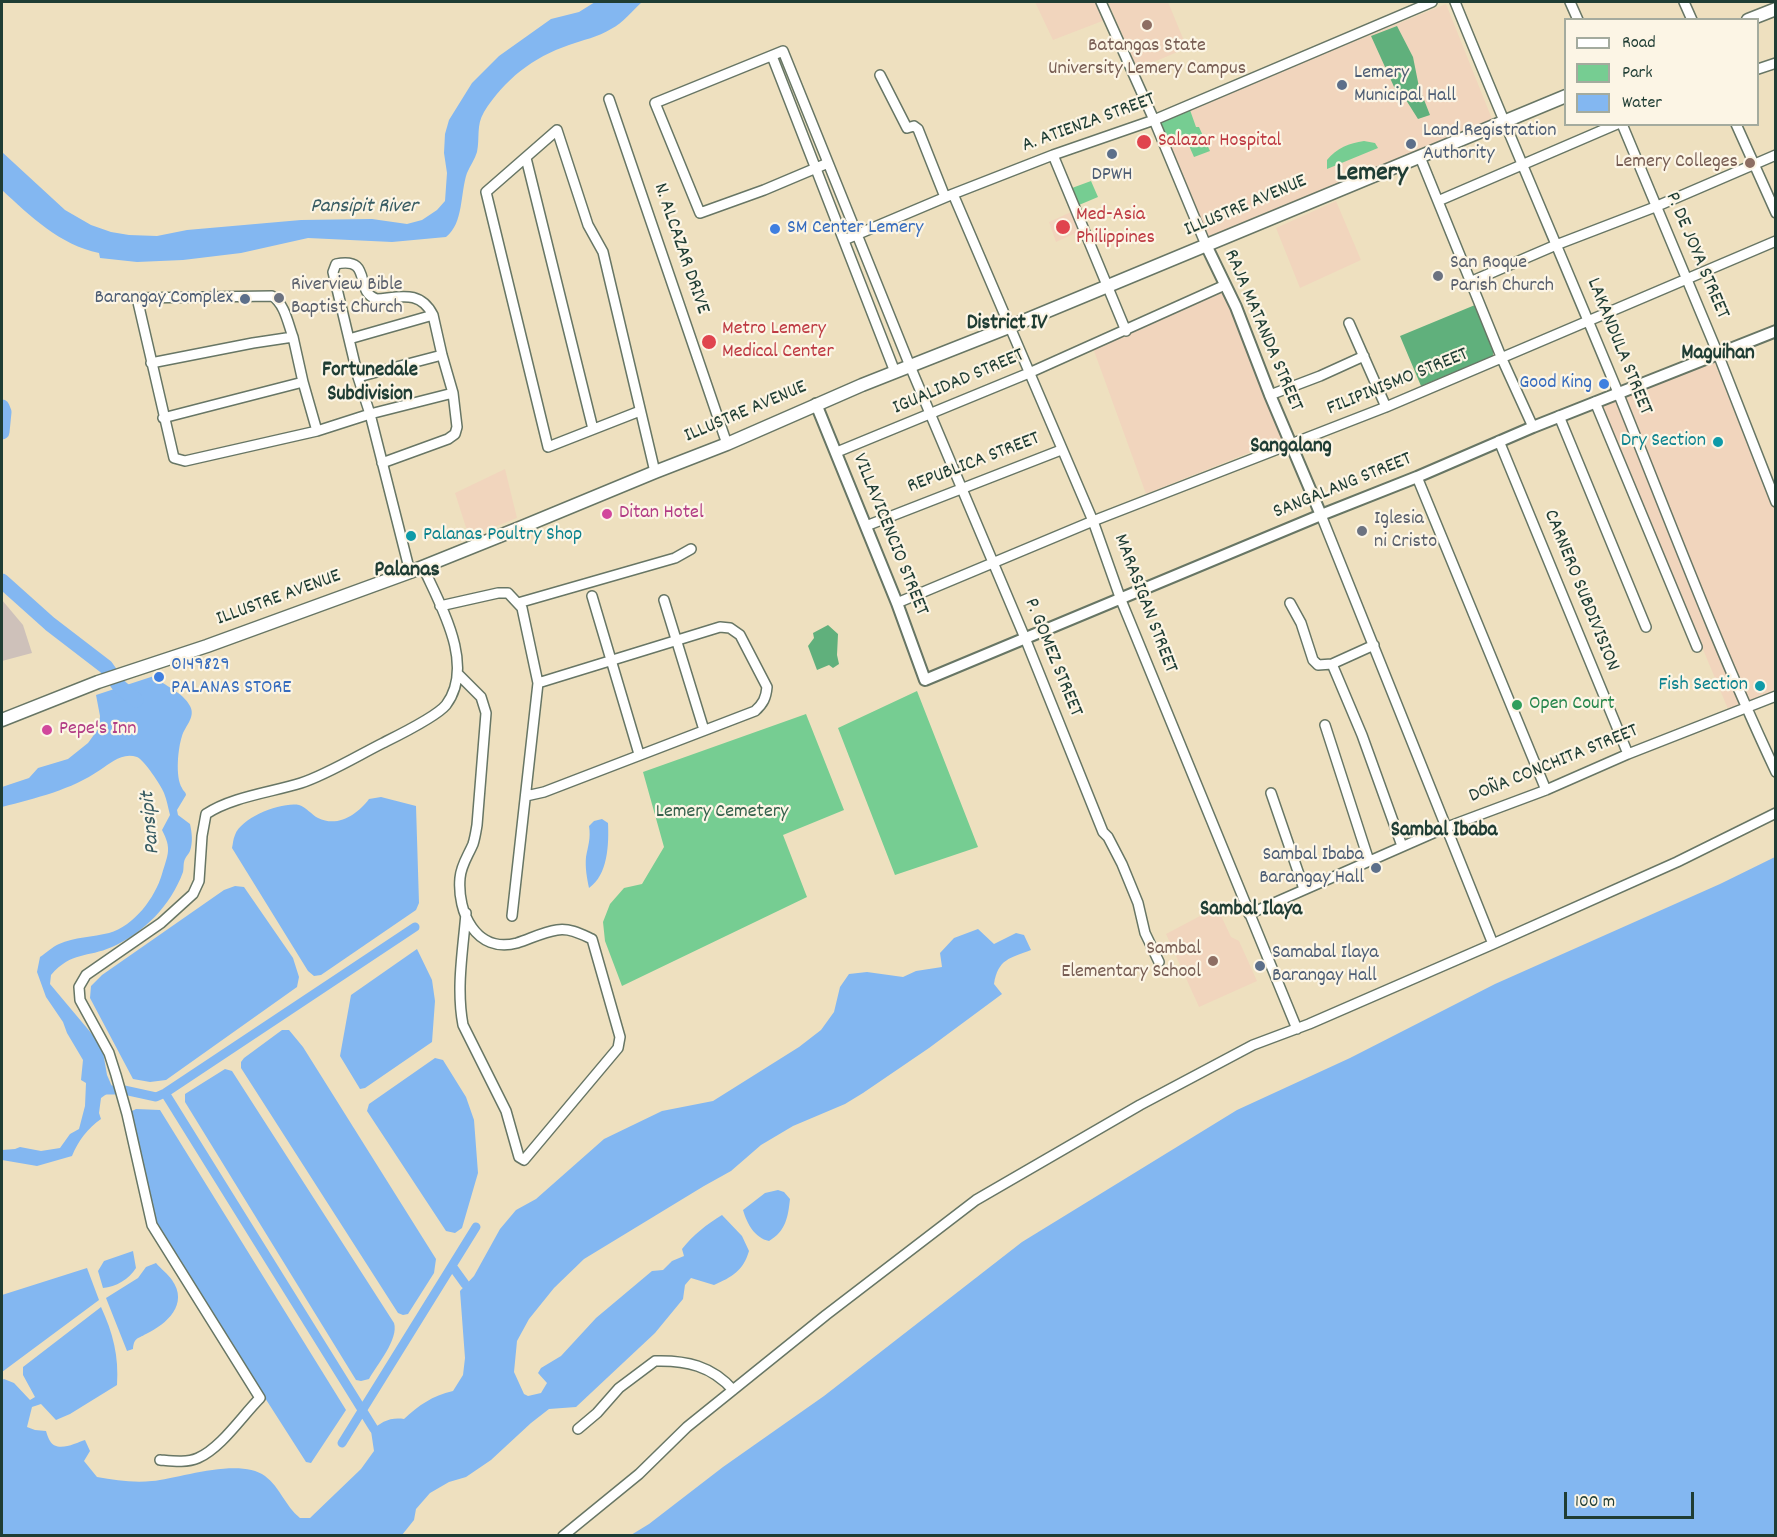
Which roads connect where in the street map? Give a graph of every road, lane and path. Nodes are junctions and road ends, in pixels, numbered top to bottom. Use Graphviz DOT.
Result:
graph roads {
  1 [pos="1101,2"];
  2 [pos="1432,2"];
  3 [pos="1455,2"];
  4 [pos="1570,2"];
  5 [pos="1684,2"];
  6 [pos="1776,9"];
  7 [pos="1577,18"];
  8 [pos="1691,18"];
  9 [pos="1753,18"];
  10 [pos="772,56"];
  11 [pos="1776,63"];
  12 [pos="1759,69"];
  13 [pos="880,75"];
  14 [pos="1564,97"];
  15 [pos="609,99"];
  16 [pos="1154,120"];
  17 [pos="1503,122"];
  18 [pos="1612,126"];
  19 [pos="1623,126"];
  20 [pos="1737,126"];
  21 [pos="1776,154"];
  22 [pos="1053,155"];
  23 [pos="1420,156"];
  24 [pos="526,158"];
  25 [pos="828,163"];
  26 [pos="1522,164"];
  27 [pos="1753,164"];
  28 [pos="817,168"];
  29 [pos="949,195"];
  30 [pos="1438,201"];
  31 [pos="1655,207"];
  32 [pos="1776,213"];
  33 [pos="857,234"];
  34 [pos="844,240"];
  35 [pos="1776,241"];
  36 [pos="1206,245"];
  37 [pos="1556,245"];
  38 [pos="1686,280"];
  39 [pos="1470,282"];
  40 [pos="1225,285"];
  41 [pos="1106,286"];
  42 [pos="433,315"];
  43 [pos="1588,321"];
  44 [pos="1349,323"];
  45 [pos="1009,327"];
  46 [pos="1126,331"];
  47 [pos="1776,331"];
  48 [pos="292,337"];
  49 [pos="350,339"];
  50 [pos="1718,354"];
  51 [pos="442,355"];
  52 [pos="1364,356"];
  53 [pos="1502,359"];
  54 [pos="151,363"];
  55 [pos="910,366"];
  56 [pos="895,372"];
  57 [pos="1029,373"];
  58 [pos="358,377"];
  59 [pos="303,382"];
  60 [pos="453,393"];
  61 [pos="1618,393"];
  62 [pos="1270,395"];
  63 [pos="1595,402"];
  64 [pos="816,404"];
  65 [pos="1386,407"];
  66 [pos="639,411"];
  67 [pos="370,414"];
  68 [pos="932,414"];
  69 [pos="1559,416"];
  70 [pos="163,418"];
  71 [pos="1533,426"];
  72 [pos="593,429"];
  73 [pos="317,431"];
  74 [pos="1499,441"];
  75 [pos="727,444"];
  76 [pos="1292,445"];
  77 [pos="1061,450"];
  78 [pos="837,452"];
  79 [pos="382,463"];
  80 [pos="655,471"];
  81 [pos="1417,477"];
  82 [pos="960,488"];
  83 [pos="1776,502"];
  84 [pos="1321,515"];
  85 [pos="1093,521"];
  86 [pos="866,526"];
  87 [pos="691,549"];
  88 [pos="993,563"];
  89 [pos="423,567"];
  90 [pos="410,572"];
  91 [pos="592,596"];
  92 [pos="664,600"];
  93 [pos="1121,600"];
  94 [pos="518,603"];
  95 [pos="897,603"];
  96 [pos="1290,603"];
  97 [pos="440,606"];
  98 [pos="1646,627"];
  99 [pos="1025,638"];
  100 [pos="676,639"];
  101 [pos="1374,645"];
  102 [pos="1697,647"];
  103 [pos="613,661"];
  104 [pos="1332,664"];
  105 [pos="458,674"];
  106 [pos="925,681"];
  107 [pos="538,683"];
  108 [pos="1776,696"];
  109 [pos="1745,707"];
  110 [pos="2,720"];
  111 [pos="1325,725"];
  112 [pos="704,730"];
  113 [pos="639,754"];
  114 [pos="1628,754"];
  115 [pos="1776,772"];
  116 [pos="1546,790"];
  117 [pos="1271,793"];
  118 [pos="526,796"];
  119 [pos="1776,813"];
  120 [pos="1447,827"];
  121 [pos="1402,846"];
  122 [pos="1369,861"];
  123 [pos="1304,890"];
  124 [pos="465,913"];
  125 [pos="1250,914"];
  126 [pos="512,916"];
  127 [pos="1493,944"];
  128 [pos="1159,963"];
  129 [pos="1297,1029"];
  130 [pos="733,1390"];
  131 [pos="578,1429"];
  132 [pos="160,1460"];
  133 [pos="563,1536"];
  1 -- 16 [label="street, RAJA MATANDA STREET"];
  2 -- 16 [label="street, A. ATIENZA STREET"];
  3 -- 17 [label="street, LAKANDULA STREET"];
  4 -- 7 [label="street"];
  5 -- 8 [label="street"];
  6 -- 9 [label="main road"];
  10 -- 25 [label="street, P. GOMEZ STREET"];
  10 -- 28 [label="street"];
  10 -- 28 [label="street"];
  11 -- 12 [label="street"];
  13 -- 29 [label="street, MARASIGAN STREET"];
  14 -- 17 [label="main road, ILLUSTRE AVENUE"];
  15 -- 75 [label="street, N. ALCAZAR DRIVE"];
  16 -- 22 [label="street, A. ATIENZA STREET"];
  16 -- 36 [label="street, RAJA MATANDA STREET"];
  17 -- 23 [label="main road, ILLUSTRE AVENUE"];
  17 -- 26 [label="street, LAKANDULA STREET"];
  18 -- 26 [label="street"];
  19 -- 31 [label="street, P. DE JOYA STREET"];
  20 -- 27 [label="street"];
  21 -- 27 [label="street"];
  22 -- 29 [label="street, A. ATIENZA STREET"];
  22 -- 41 [label="street"];
  23 -- 30 [label="street"];
  23 -- 36 [label="main road, ILLUSTRE AVENUE"];
  24 -- 66 [label="street"];
  24 -- 72 [label="street"];
  24 -- 72 [label="street"];
  25 -- 28 [label="street"];
  25 -- 33 [label="street, P. GOMEZ STREET"];
  26 -- 30 [label="street"];
  26 -- 37 [label="street, LAKANDULA STREET"];
  27 -- 31 [label="street"];
  27 -- 32 [label="street"];
  28 -- 34 [label="street"];
  29 -- 33 [label="street, A. ATIENZA STREET"];
  29 -- 45 [label="street, MARASIGAN STREET"];
  30 -- 39 [label="street"];
  31 -- 37 [label="street"];
  31 -- 38 [label="street, P. DE JOYA STREET"];
  33 -- 34 [label="street, A. ATIENZA STREET"];
  33 -- 55 [label="street, P. GOMEZ STREET"];
  34 -- 56 [label="street"];
  35 -- 38 [label="street, FILIPINISMO STREET"];
  36 -- 40 [label="street, RAJA MATANDA STREET"];
  36 -- 41 [label="main road, ILLUSTRE AVENUE"];
  37 -- 39 [label="street"];
  37 -- 43 [label="street, LAKANDULA STREET"];
  38 -- 43 [label="street, FILIPINISMO STREET"];
  38 -- 50 [label="street, P. DE JOYA STREET"];
  39 -- 53 [label="street"];
  40 -- 46 [label="street, IGUALIDAD STREET"];
  40 -- 62 [label="street, RAJA MATANDA STREET"];
  41 -- 45 [label="main road, ILLUSTRE AVENUE"];
  41 -- 46 [label="street"];
  42 -- 49 [label="street"];
  42 -- 49 [label="street"];
  42 -- 51 [label="street"];
  43 -- 53 [label="street, FILIPINISMO STREET"];
  43 -- 61 [label="street, LAKANDULA STREET"];
  44 -- 52 [label="street"];
  45 -- 55 [label="main road, ILLUSTRE AVENUE"];
  45 -- 57 [label="street, MARASIGAN STREET"];
  46 -- 57 [label="street, IGUALIDAD STREET"];
  47 -- 50 [label="street, SANGALANG STREET"];
  48 -- 54 [label="street"];
  48 -- 54 [label="street"];
  48 -- 59 [label="street"];
  49 -- 58 [label="street"];
  50 -- 61 [label="street, SANGALANG STREET"];
  50 -- 83 [label="street, P. DE JOYA STREET"];
  51 -- 58 [label="street"];
  51 -- 60 [label="street"];
  52 -- 62 [label="street"];
  52 -- 65 [label="street"];
  53 -- 65 [label="street, FILIPINISMO STREET"];
  53 -- 71 [label="street"];
  54 -- 70 [label="street"];
  55 -- 56 [label="main road, ILLUSTRE AVENUE"];
  55 -- 68 [label="street, P. GOMEZ STREET"];
  56 -- 64 [label="main road, ILLUSTRE AVENUE"];
  57 -- 68 [label="street, IGUALIDAD STREET"];
  57 -- 77 [label="street, MARASIGAN STREET"];
  58 -- 67 [label="street"];
  59 -- 70 [label="street"];
  59 -- 73 [label="street"];
  60 -- 67 [label="street"];
  60 -- 79 [label="street"];
  61 -- 63 [label="street, SANGALANG STREET"];
  61 -- 109 [label="street, LAKANDULA STREET"];
  62 -- 76 [label="street, RAJA MATANDA STREET"];
  63 -- 69 [label="street, SANGALANG STREET"];
  63 -- 102 [label="street"];
  64 -- 75 [label="main road, ILLUSTRE AVENUE"];
  64 -- 78 [label="street, VILLAVICENCIO STREET"];
  65 -- 76 [label="street, FILIPINISMO STREET"];
  66 -- 72 [label="street"];
  66 -- 80 [label="street"];
  67 -- 73 [label="street"];
  67 -- 79 [label="street"];
  68 -- 78 [label="street, IGUALIDAD STREET"];
  68 -- 82 [label="street, P. GOMEZ STREET"];
  69 -- 71 [label="street, SANGALANG STREET"];
  69 -- 98 [label="street"];
  70 -- 73 [label="street"];
  71 -- 74 [label="street, SANGALANG STREET"];
  74 -- 81 [label="street, SANGALANG STREET"];
  74 -- 114 [label="street, CARNERO SUBDIVISION"];
  75 -- 80 [label="main road, ILLUSTRE AVENUE"];
  76 -- 84 [label="street, RAJA MATANDA STREET"];
  76 -- 85 [label="street, FILIPINISMO STREET"];
  77 -- 82 [label="street, REPUBLICA STREET"];
  77 -- 85 [label="street, MARASIGAN STREET"];
  78 -- 86 [label="street, VILLAVICENCIO STREET"];
  79 -- 90 [label="street"];
  80 -- 89 [label="main road, ILLUSTRE AVENUE"];
  81 -- 84 [label="street, SANGALANG STREET"];
  81 -- 116 [label="street"];
  82 -- 86 [label="street, REPUBLICA STREET"];
  82 -- 88 [label="street, P. GOMEZ STREET"];
  84 -- 93 [label="street, SANGALANG STREET"];
  84 -- 101 [label="street, RAJA MATANDA STREET"];
  85 -- 88 [label="street, FILIPINISMO STREET"];
  85 -- 93 [label="street, MARASIGAN STREET"];
  86 -- 95 [label="street, VILLAVICENCIO STREET"];
  87 -- 94 [label="street"];
  88 -- 95 [label="street, FILIPINISMO STREET"];
  88 -- 99 [label="street, P. GOMEZ STREET"];
  89 -- 90 [label="main road, ILLUSTRE AVENUE"];
  89 -- 97 [label="street"];
  90 -- 110 [label="main road, ILLUSTRE AVENUE"];
  91 -- 103 [label="street"];
  92 -- 100 [label="street"];
  93 -- 99 [label="street, SANGALANG STREET"];
  93 -- 125 [label="street, MARASIGAN STREET"];
  94 -- 97 [label="street"];
  94 -- 107 [label="street"];
  95 -- 106 [label="street, VILLAVICENCIO STREET"];
  96 -- 104 [label="street"];
  97 -- 105 [label="street"];
  99 -- 106 [label="street, SANGALANG STREET"];
  99 -- 128 [label="street, P. GOMEZ STREET"];
  100 -- 103 [label="street"];
  100 -- 112 [label="street"];
  100 -- 112 [label="street"];
  101 -- 104 [label="street"];
  101 -- 120 [label="street, RAJA MATANDA STREET"];
  103 -- 107 [label="street"];
  103 -- 113 [label="street"];
  104 -- 121 [label="street"];
  105 -- 124 [label="street"];
  105 -- 132 [label="street"];
  107 -- 118 [label="street"];
  108 -- 109 [label="street, DOÑA CONCHITA STREET"];
  109 -- 114 [label="street, DOÑA CONCHITA STREET"];
  109 -- 115 [label="street, LAKANDULA STREET"];
  111 -- 122 [label="street"];
  112 -- 113 [label="street"];
  113 -- 118 [label="street"];
  114 -- 116 [label="street, DOÑA CONCHITA STREET"];
  116 -- 120 [label="street, DOÑA CONCHITA STREET"];
  117 -- 123 [label="street"];
  118 -- 126 [label="street"];
  119 -- 127 [label="street"];
  120 -- 121 [label="street, DOÑA CONCHITA STREET"];
  120 -- 127 [label="street, RAJA MATANDA STREET"];
  121 -- 122 [label="street, DOÑA CONCHITA STREET"];
  122 -- 123 [label="street, DOÑA CONCHITA STREET"];
  123 -- 125 [label="street, DOÑA CONCHITA STREET"];
  124 -- 124 [label="street"];
  125 -- 129 [label="street, MARASIGAN STREET"];
  127 -- 129 [label="street"];
  129 -- 130 [label="street"];
  130 -- 131 [label="street"];
  130 -- 133 [label="street"];
}
